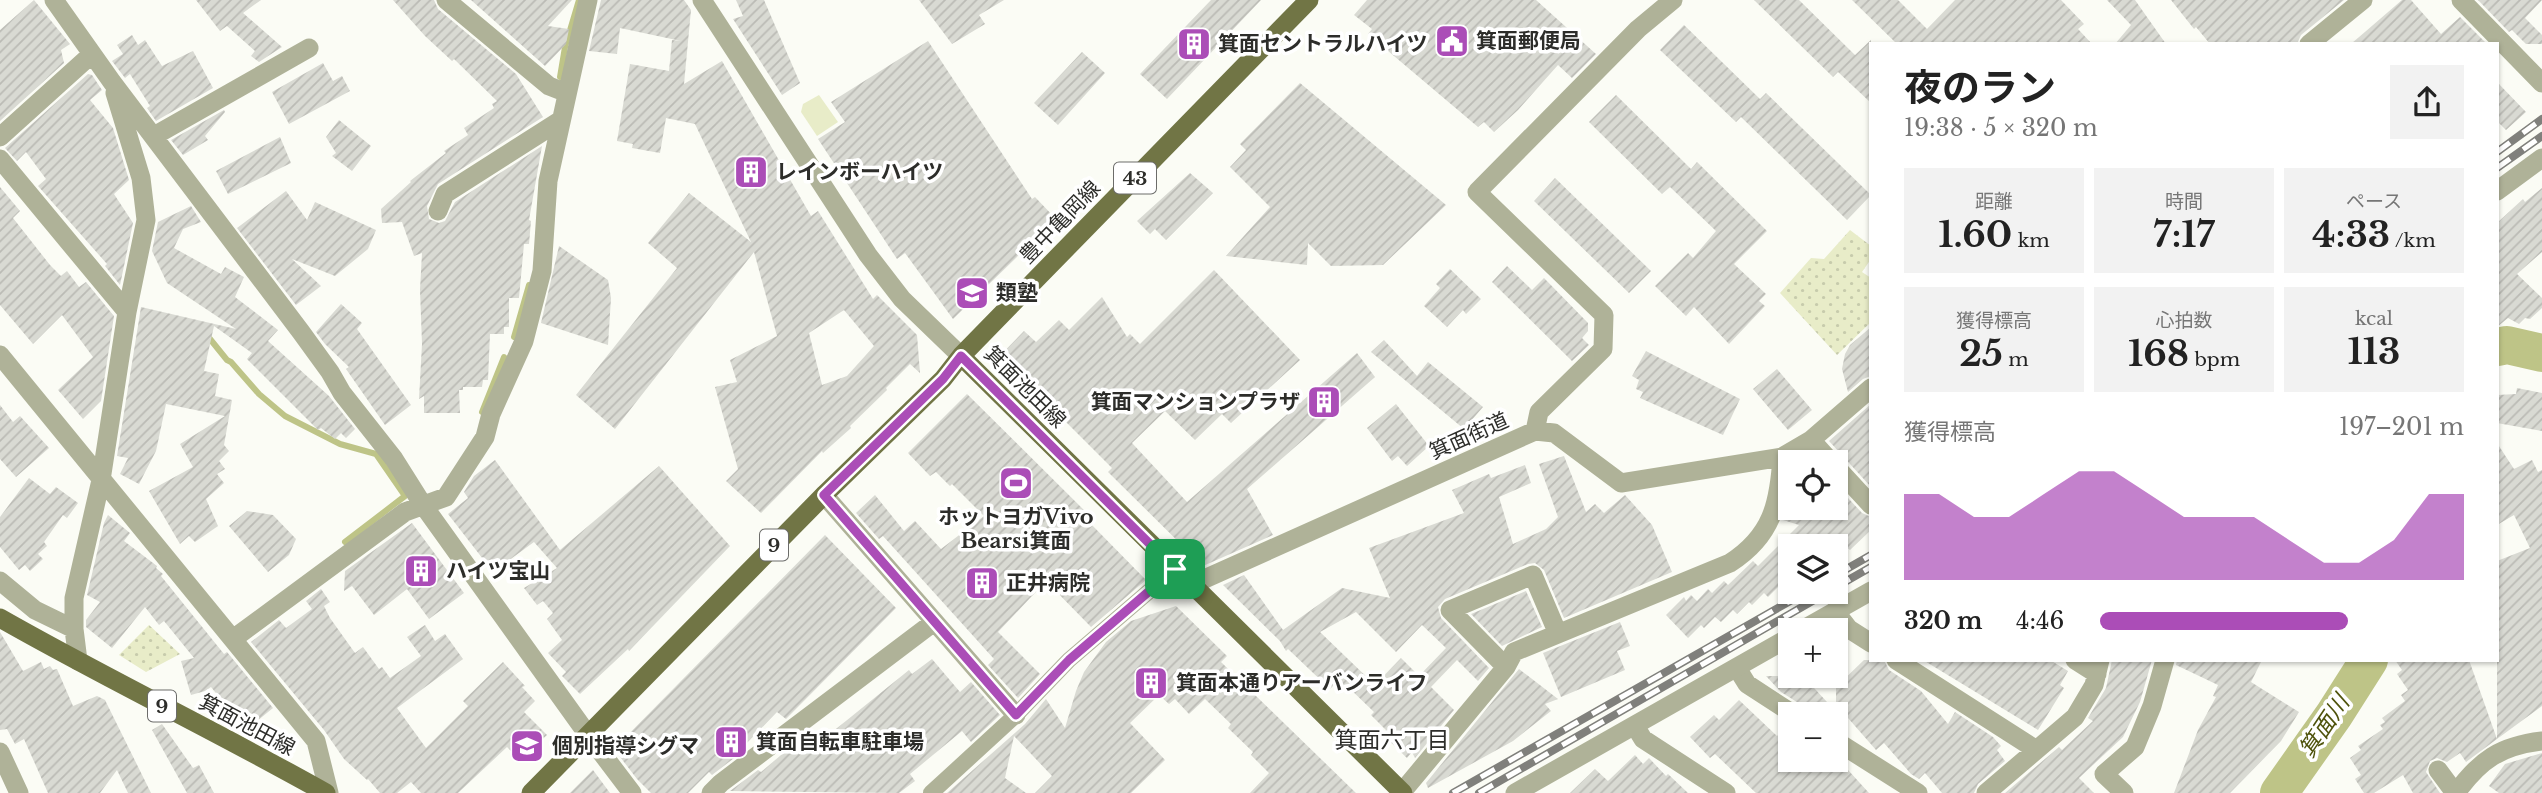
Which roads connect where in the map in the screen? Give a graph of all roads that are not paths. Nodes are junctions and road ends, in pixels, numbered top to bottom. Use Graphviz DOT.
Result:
graph roads {
  1 [pos="54,0"];
  2 [pos="446,0"];
  3 [pos="588,0"];
  4 [pos="702,0"];
  5 [pos="1309,0"];
  6 [pos="1673,0"];
  7 [pos="2363,0"];
  8 [pos="2461,0"];
  9 [pos="2311,42"];
  10 [pos="309,48"];
  11 [pos="92,54"];
  12 [pos="112,82"];
  13 [pos="2542,83"];
  14 [pos="567,93"];
  15 [pos="561,120"];
  16 [pos="154,136"];
  17 [pos="0,137"];
  18 [pos="2542,158"];
  19 [pos="0,159"];
  20 [pos="2499,190"];
  21 [pos="438,211"];
  22 [pos="127,312"];
  23 [pos="0,355"];
  24 [pos="961,356"];
  25 [pos="1869,390"];
  26 [pos="1535,431"];
  27 [pos="1811,440"];
  28 [pos="1794,450"];
  29 [pos="1820,450"];
  30 [pos="1778,458"];
  31 [pos="100,480"];
  32 [pos="1848,480"];
  33 [pos="824,495"];
  34 [pos="1778,498"];
  35 [pos="1869,503"];
  36 [pos="423,505"];
  37 [pos="1175,569"];
  38 [pos="0,580"];
  39 [pos="1191,585"];
  40 [pos="1869,593"];
  41 [pos="1835,611"];
  42 [pos="0,618"];
  43 [pos="1823,618"];
  44 [pos="934,622"];
  45 [pos="74,629"];
  46 [pos="1558,634"];
  47 [pos="233,639"];
  48 [pos="1869,642"];
  49 [pos="1778,644"];
  50 [pos="78,662"];
  51 [pos="1899,662"];
  52 [pos="2082,662"];
  53 [pos="2164,662"];
  54 [pos="1506,667"];
  55 [pos="2099,667"];
  56 [pos="1737,668"];
  57 [pos="1778,704"];
  58 [pos="1016,715"];
  59 [pos="1635,726"];
  60 [pos="588,736"];
  61 [pos="2542,741"];
  62 [pos="1848,749"];
  63 [pos="2035,749"];
  64 [pos="0,752"];
  65 [pos="2438,770"];
  66 [pos="19,793"];
  67 [pos="327,793"];
  68 [pos="531,793"];
  69 [pos="632,793"];
  70 [pos="711,793"];
  71 [pos="931,793"];
  72 [pos="1403,793"];
  73 [pos="1515,793"];
  74 [pos="1726,793"];
  75 [pos="1918,793"];
  76 [pos="1986,793"];
  77 [pos="2124,793"];
  78 [pos="2455,793"];
  1 -- 11 [label="street"];
  2 -- 14 [label="street"];
  3 -- 14 [label="street"];
  4 -- 24 [label="street"];
  5 -- 24 [label="main road, 豊中亀岡線 / 43"];
  6 -- 26 [label="street"];
  7 -- 9 [label="street"];
  8 -- 13 [label="street"];
  10 -- 16 [label="street"];
  11 -- 12 [label="street"];
  11 -- 17 [label="street"];
  12 -- 16 [label="street"];
  12 -- 22 [label="street"];
  14 -- 15 [label="street"];
  15 -- 21 [label="street"];
  15 -- 36 [label="street"];
  16 -- 36 [label="street"];
  18 -- 20 [label="street"];
  19 -- 22 [label="street"];
  22 -- 31 [label="street"];
  23 -- 31 [label="street"];
  24 -- 33 [label="main road, 箕面池田線 / 9"];
  24 -- 37 [label="main road, 箕面池田線"];
  25 -- 27 [label="street, 箕面街道"];
  26 -- 30 [label="street, 箕面街道"];
  26 -- 39 [label="street, 箕面街道"];
  27 -- 28 [label="street, 箕面街道"];
  27 -- 29 [label="street"];
  31 -- 45 [label="street"];
  31 -- 47 [label="street"];
  32 -- 35 [label="street"];
  33 -- 44 [label="street"];
  33 -- 60 [label="main road, 箕面池田線 / 9"];
  34 -- 46 [label="street"];
  36 -- 47 [label="street"];
  36 -- 60 [label="street"];
  37 -- 39 [label="main road, 箕面池田線"];
  37 -- 58 [label="street"];
  38 -- 45 [label="street"];
  39 -- 72 [label="main road, 箕面池田線"];
  40 -- 41 [label="street"];
  41 -- 43 [label="street"];
  41 -- 48 [label="street"];
  42 -- 50 [label="main road, 箕面池田線 / 9"];
  44 -- 58 [label="street"];
  44 -- 70 [label="street"];
  45 -- 50 [label="street"];
  46 -- 54 [label="street"];
  46 -- 54 [label="street"];
  47 -- 67 [label="street"];
  49 -- 56 [label="street"];
  50 -- 67 [label="main road, 箕面池田線 / 9"];
  51 -- 63 [label="street"];
  52 -- 55 [label="street"];
  53 -- 77 [label="street"];
  54 -- 72 [label="street"];
  55 -- 63 [label="street"];
  56 -- 57 [label="street"];
  56 -- 59 [label="street"];
  58 -- 71 [label="street"];
  59 -- 73 [label="street"];
  59 -- 74 [label="street"];
  60 -- 68 [label="main road, 箕面池田線 / 9"];
  60 -- 69 [label="street"];
  61 -- 78 [label="street"];
  62 -- 75 [label="street"];
  63 -- 76 [label="street"];
  64 -- 66 [label="street"];
  65 -- 78 [label="street"];
}
